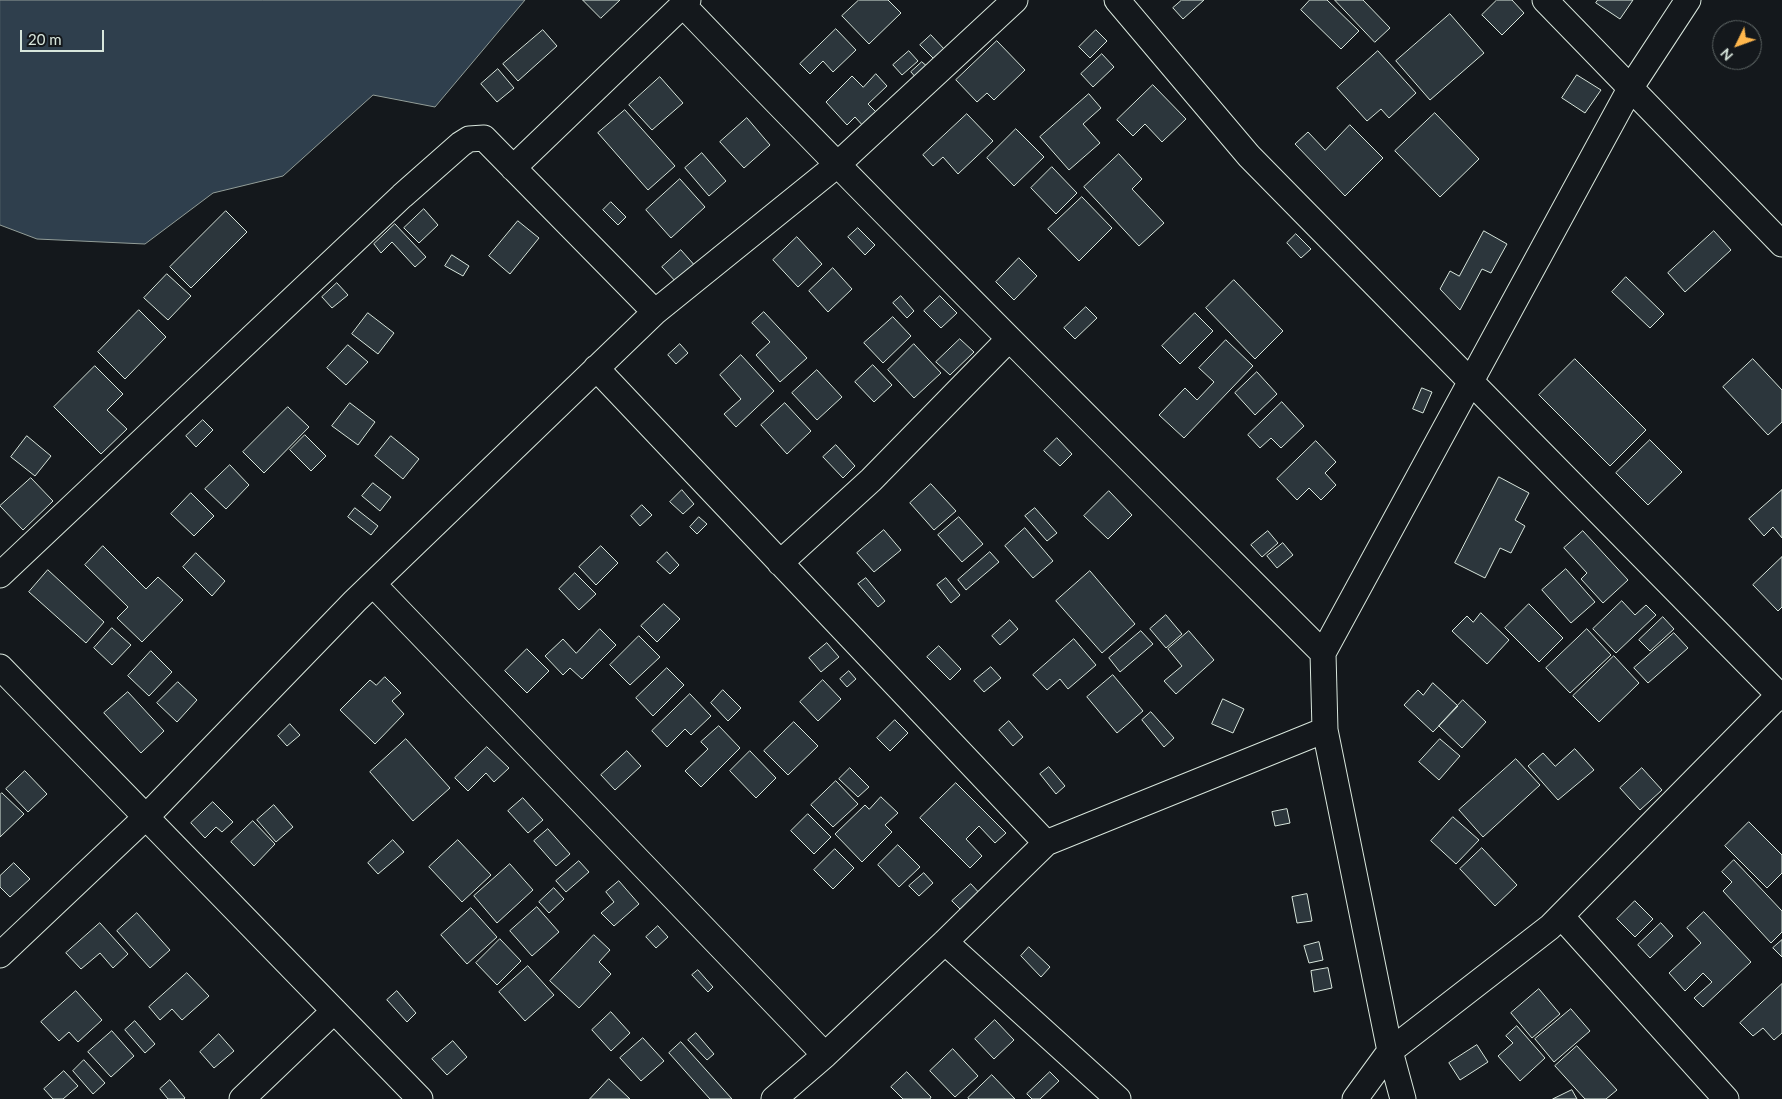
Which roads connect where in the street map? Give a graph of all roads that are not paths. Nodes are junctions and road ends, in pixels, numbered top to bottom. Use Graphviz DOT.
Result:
graph roads {
  1 [pos="1015,0"];
  2 [pos="1116,0"];
  3 [pos="1545,0"];
  4 [pos="1688,0"];
  5 [pos="685,3"];
  6 [pos="1631,88"];
  7 [pos="837,165"];
  8 [pos="513,168"];
  9 [pos="1782,244"];
  10 [pos="655,312"];
  11 [pos="1008,340"];
  12 [pos="596,368"];
  13 [pos="1470,382"];
  14 [pos="780,563"];
  15 [pos="0,575"];
  16 [pos="373,584"];
  17 [pos="1323,653"];
  18 [pos="0,667"];
  19 [pos="1781,697"];
  20 [pos="1325,730"];
  21 [pos="146,817"];
  22 [pos="1046,843"];
  23 [pos="1561,916"];
  24 [pos="946,942"];
  25 [pos="0,955"];
  26 [pos="334,1012"];
  27 [pos="1390,1051"];
  28 [pos="825,1056"];
  29 [pos="242,1099"];
  30 [pos="420,1099"];
  31 [pos="774,1099"];
  32 [pos="1118,1099"];
  33 [pos="1355,1099"];
  34 [pos="1403,1099"];
  35 [pos="1726,1099"];
  1 -- 7 [label="street"];
  2 -- 13 [label="street"];
  3 -- 6 [label="street"];
  4 -- 6 [label="street"];
  5 -- 7 [label="street"];
  5 -- 8 [label="street"];
  6 -- 9 [label="street"];
  6 -- 13 [label="street"];
  7 -- 10 [label="street"];
  7 -- 11 [label="street"];
  8 -- 10 [label="street"];
  8 -- 15 [label="street"];
  10 -- 12 [label="street"];
  11 -- 14 [label="street"];
  11 -- 17 [label="street"];
  12 -- 14 [label="street"];
  12 -- 16 [label="street"];
  13 -- 17 [label="street"];
  13 -- 19 [label="street"];
  14 -- 22 [label="street"];
  16 -- 21 [label="street"];
  16 -- 28 [label="street"];
  17 -- 20 [label="street"];
  18 -- 21 [label="street"];
  19 -- 23 [label="street"];
  20 -- 22 [label="street"];
  20 -- 27 [label="street"];
  21 -- 25 [label="street"];
  21 -- 26 [label="street"];
  22 -- 24 [label="street"];
  23 -- 27 [label="street"];
  23 -- 35 [label="street"];
  24 -- 28 [label="street"];
  24 -- 32 [label="street"];
  26 -- 29 [label="street"];
  26 -- 30 [label="street"];
  27 -- 33 [label="street"];
  27 -- 34 [label="street"];
  28 -- 31 [label="street"];
}
